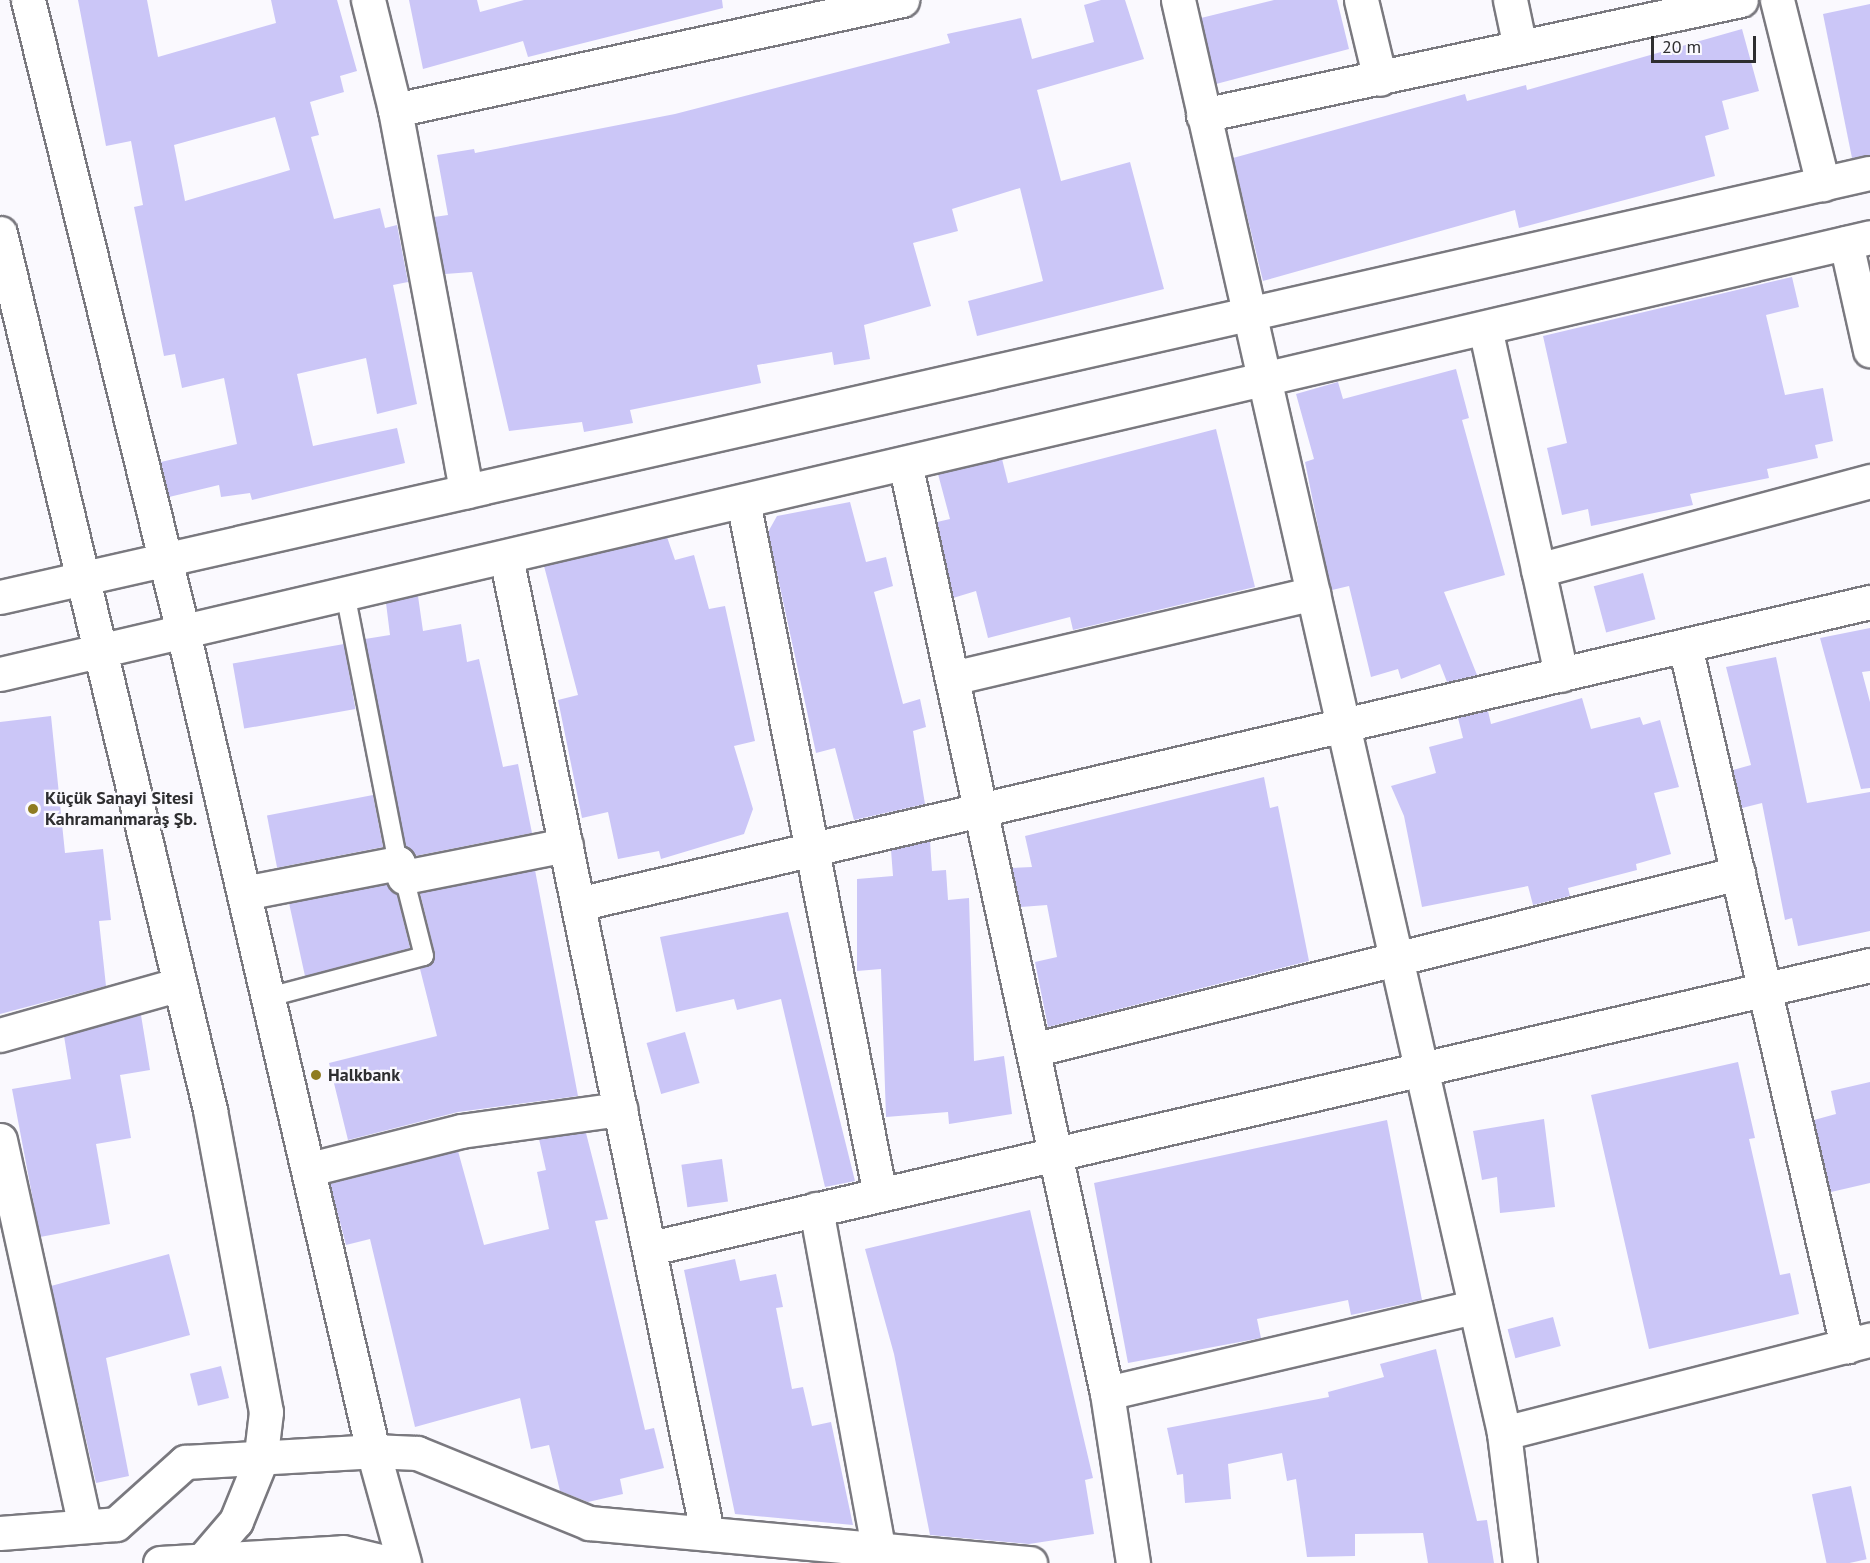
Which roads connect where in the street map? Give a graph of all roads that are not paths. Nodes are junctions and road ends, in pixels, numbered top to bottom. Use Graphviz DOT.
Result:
graph roads {
  1 [pos="28,0"];
  2 [pos="368,0"];
  3 [pos="902,0"];
  4 [pos="1178,0"];
  5 [pos="1361,0"];
  6 [pos="1510,0"];
  7 [pos="1740,0"];
  8 [pos="1777,0"];
  9 [pos="1627,13"];
  10 [pos="1520,48"];
  11 [pos="1380,79"];
  12 [pos="395,110"];
  13 [pos="1203,115"];
  14 [pos="1870,173"];
  15 [pos="1823,184"];
  16 [pos="0,232"];
  17 [pos="1858,240"];
  18 [pos="1249,314"];
  19 [pos="1485,328"];
  20 [pos="1870,350"];
  21 [pos="1265,379"];
  22 [pos="905,463"];
  23 [pos="1870,482"];
  24 [pos="466,491"];
  25 [pos="743,501"];
  26 [pos="506,557"];
  27 [pos="164,558"];
  28 [pos="1538,570"];
  29 [pos="82,579"];
  30 [pos="345,593"];
  31 [pos="1313,593"];
  32 [pos="0,597"];
  33 [pos="1870,602"];
  34 [pos="183,632"];
  35 [pos="1685,646"];
  36 [pos="100,652"];
  37 [pos="0,674"];
  38 [pos="1561,675"];
  39 [pos="952,678"];
  40 [pos="1342,726"];
  41 [pos="981,810"];
  42 [pos="566,845"];
  43 [pos="811,850"];
  44 [pos="401,870"];
  45 [pos="1738,873"];
  46 [pos="244,893"];
  47 [pos="578,904"];
  48 [pos="1395,959"];
  49 [pos="1870,965"];
  50 [pos="177,985"];
  51 [pos="1765,990"];
  52 [pos="269,997"];
  53 [pos="0,1035"];
  54 [pos="1033,1050"];
  55 [pos="1420,1070"];
  56 [pos="620,1108"];
  57 [pos="0,1140"];
  58 [pos="1055,1154"];
  59 [pos="310,1169"];
  60 [pos="880,1195"];
  61 [pos="816,1209"];
  62 [pos="651,1248"];
  63 [pos="1474,1307"];
  64 [pos="1858,1342"];
  65 [pos="1107,1393"];
  66 [pos="1504,1433"];
  67 [pos="373,1451"];
  68 [pos="260,1462"];
  69 [pos="86,1526"];
  70 [pos="707,1532"];
  71 [pos="0,1533"];
  72 [pos="879,1552"];
  73 [pos="219,1560"];
  74 [pos="160,1563"];
  75 [pos="388,1563"];
  76 [pos="404,1563"];
  77 [pos="1030,1563"];
  78 [pos="1133,1563"];
  79 [pos="1520,1563"];
  1 -- 27 [label="street"];
  2 -- 12 [label="street"];
  3 -- 12 [label="street"];
  4 -- 13 [label="street"];
  5 -- 11 [label="street"];
  6 -- 10 [label="street"];
  7 -- 9 [label="street"];
  8 -- 15 [label="street"];
  9 -- 10 [label="street"];
  10 -- 11 [label="street"];
  11 -- 13 [label="street"];
  12 -- 24 [label="street"];
  13 -- 18 [label="street"];
  14 -- 15 [label="street"];
  15 -- 18 [label="street"];
  16 -- 29 [label="street"];
  17 -- 19 [label="street"];
  17 -- 20 [label="street"];
  18 -- 21 [label="street"];
  18 -- 24 [label="street"];
  19 -- 21 [label="street"];
  19 -- 28 [label="street"];
  21 -- 22 [label="street"];
  21 -- 31 [label="street"];
  22 -- 25 [label="street"];
  22 -- 39 [label="street"];
  23 -- 28 [label="street"];
  24 -- 27 [label="street"];
  25 -- 26 [label="street"];
  25 -- 43 [label="street"];
  26 -- 30 [label="street"];
  26 -- 42 [label="street"];
  27 -- 29 [label="street"];
  27 -- 34 [label="street"];
  28 -- 38 [label="street"];
  29 -- 32 [label="street"];
  29 -- 36 [label="street"];
  30 -- 34 [label="street"];
  30 -- 44 [label="lane"];
  31 -- 39 [label="street"];
  31 -- 40 [label="street"];
  33 -- 35 [label="street"];
  34 -- 36 [label="street"];
  34 -- 46 [label="street"];
  35 -- 38 [label="street"];
  35 -- 45 [label="street"];
  36 -- 37 [label="street"];
  36 -- 50 [label="street"];
  38 -- 40 [label="street"];
  39 -- 41 [label="street"];
  40 -- 41 [label="street"];
  40 -- 48 [label="street"];
  41 -- 43 [label="street"];
  41 -- 54 [label="street"];
  42 -- 44 [label="street"];
  42 -- 47 [label="street"];
  43 -- 47 [label="street"];
  43 -- 60 [label="street"];
  44 -- 46 [label="street"];
  44 -- 52 [label="lane"];
  45 -- 48 [label="street"];
  45 -- 51 [label="street"];
  46 -- 52 [label="street"];
  47 -- 56 [label="street"];
  48 -- 54 [label="street"];
  48 -- 55 [label="street"];
  49 -- 51 [label="street"];
  50 -- 53 [label="street"];
  50 -- 68 [label="street"];
  51 -- 55 [label="street"];
  51 -- 64 [label="street"];
  52 -- 59 [label="street"];
  54 -- 58 [label="street"];
  55 -- 58 [label="street"];
  55 -- 63 [label="street"];
  56 -- 59 [label="street"];
  56 -- 62 [label="street"];
  57 -- 69 [label="street"];
  58 -- 60 [label="street"];
  58 -- 65 [label="street"];
  59 -- 67 [label="street"];
  60 -- 61 [label="street"];
  61 -- 62 [label="street"];
  61 -- 72 [label="street"];
  62 -- 70 [label="street"];
  63 -- 65 [label="street"];
  63 -- 66 [label="street"];
  64 -- 66 [label="street"];
  65 -- 78 [label="street"];
  66 -- 79 [label="street"];
  67 -- 68 [label="street"];
  67 -- 70 [label="street"];
  67 -- 76 [label="street"];
  68 -- 69 [label="street"];
  68 -- 73 [label="street"];
  69 -- 71 [label="street"];
  70 -- 72 [label="street"];
  72 -- 77 [label="street"];
  73 -- 74 [label="street"];
  73 -- 75 [label="street"];
}
